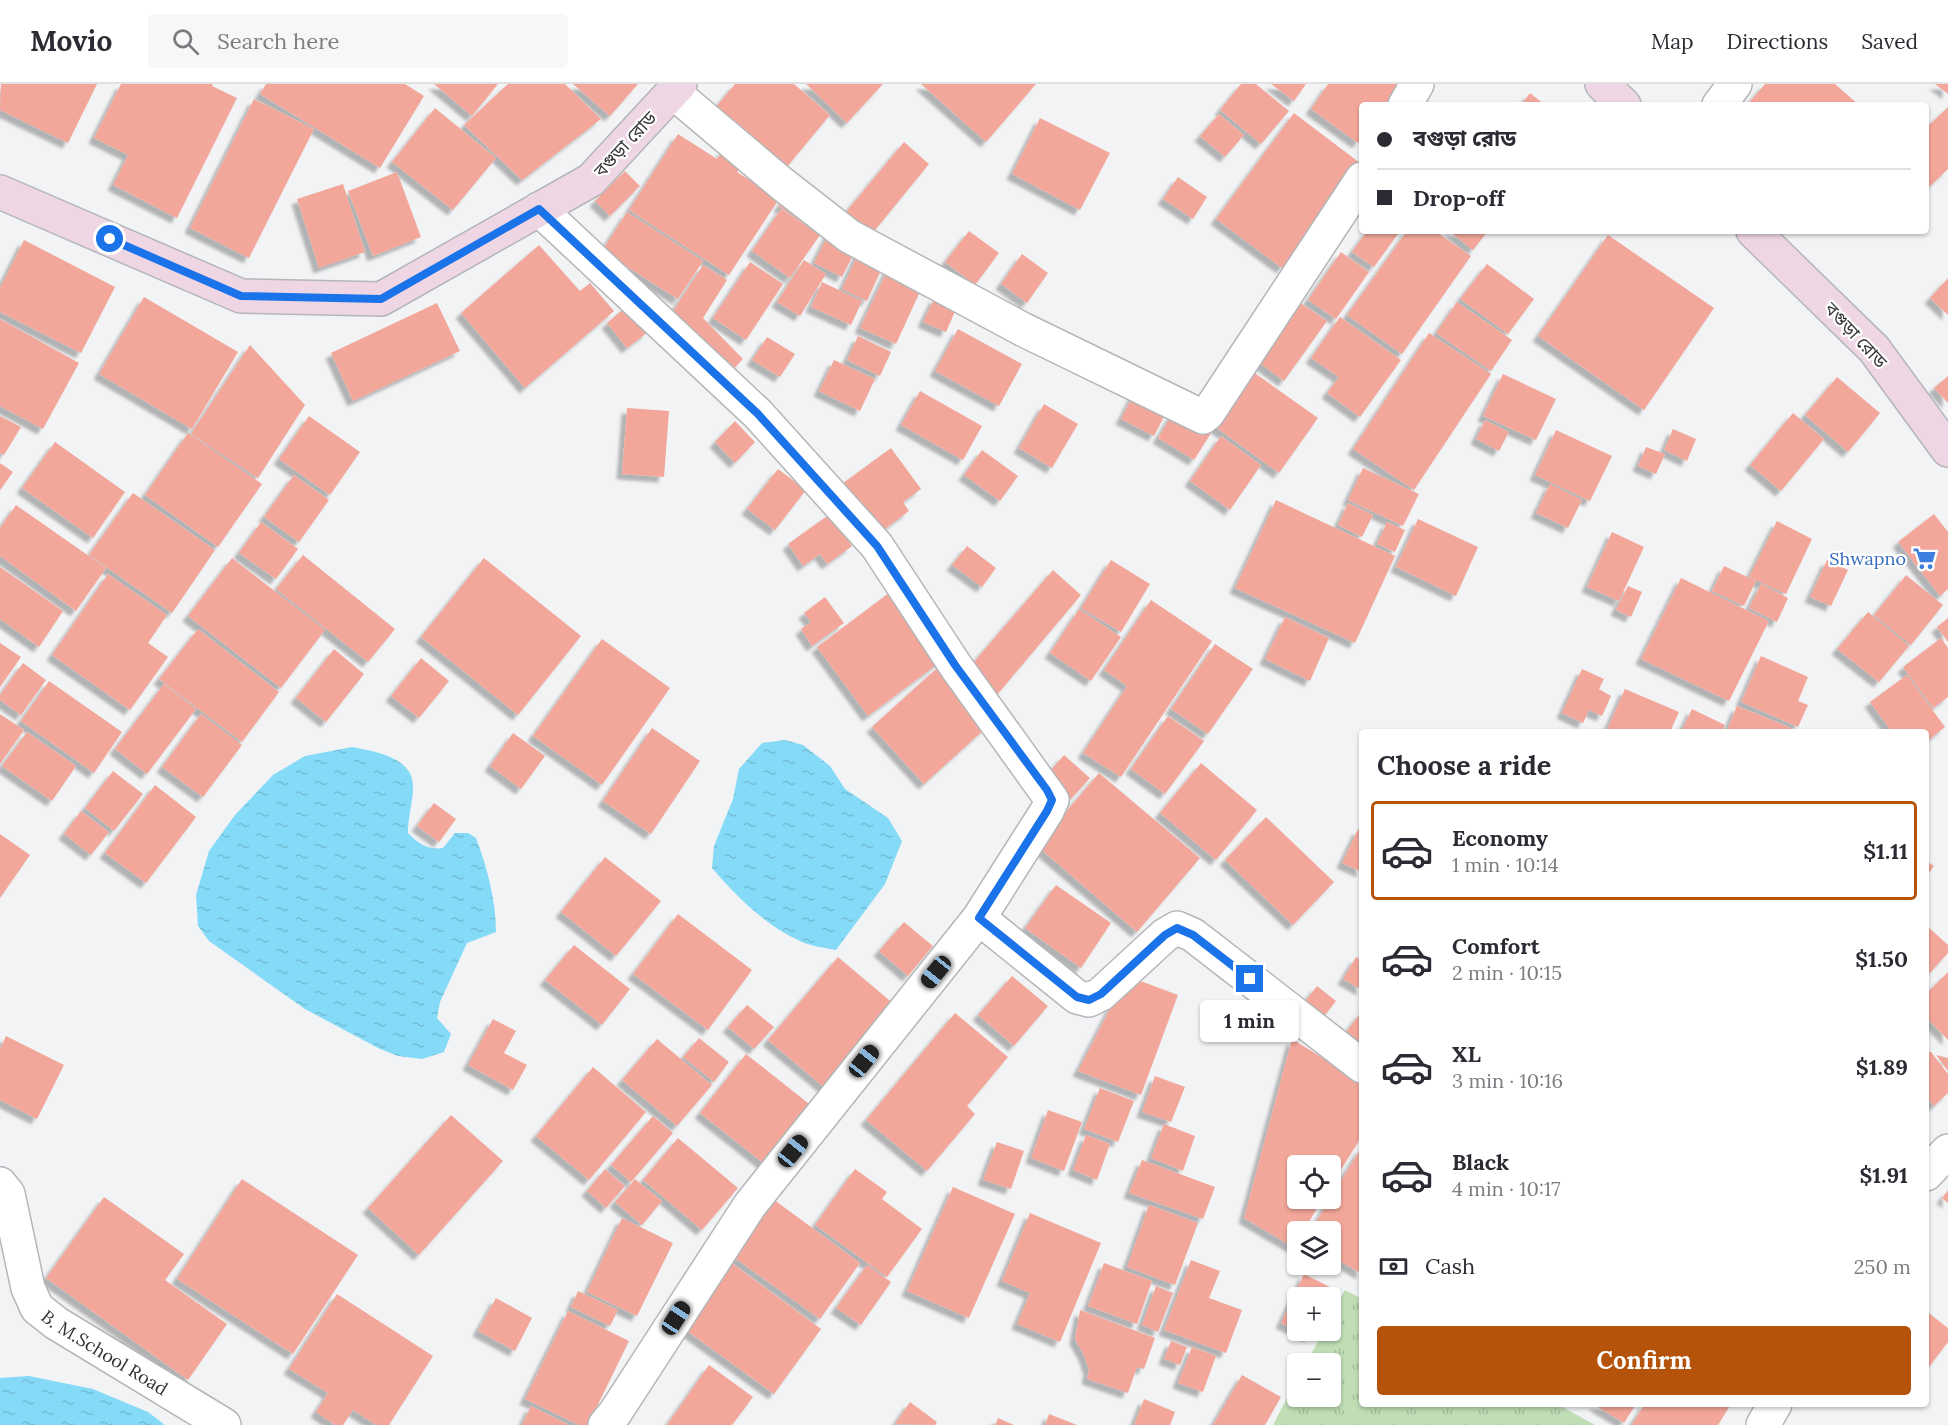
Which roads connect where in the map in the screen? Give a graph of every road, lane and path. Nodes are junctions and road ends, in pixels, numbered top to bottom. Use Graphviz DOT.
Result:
graph roads {
  1 [pos="1417,84"];
  2 [pos="1602,84"];
  3 [pos="1735,84"];
  4 [pos="676,88"];
  5 [pos="1407,102"];
  6 [pos="1621,102"];
  7 [pos="1721,102"];
  8 [pos="1359,184"];
  9 [pos="0,192"];
  10 [pos="539,209"];
  11 [pos="1756,234"];
  12 [pos="1948,450"];
  13 [pos="979,918"];
  14 [pos="1359,1064"];
  15 [pos="1948,1151"];
  16 [pos="1929,1171"];
  17 [pos="0,1184"];
  18 [pos="1773,1407"];
  19 [pos="224,1425"];
  20 [pos="605,1425"];
  21 [pos="1763,1425"];
  1 -- 5 [label="street"];
  2 -- 6 [label="main road"];
  3 -- 7 [label="street"];
  4 -- 8 [label="street"];
  4 -- 10 [label="main road, বগুড়া রোড"];
  9 -- 10 [label="main road, বগুড়া রোড"];
  10 -- 13 [label="street"];
  11 -- 12 [label="main road, বগুড়া রোড"];
  13 -- 14 [label="street"];
  13 -- 20 [label="street"];
  15 -- 16 [label="street"];
  17 -- 19 [label="street, B. M.School Road"];
  18 -- 21 [label="street"];
}
